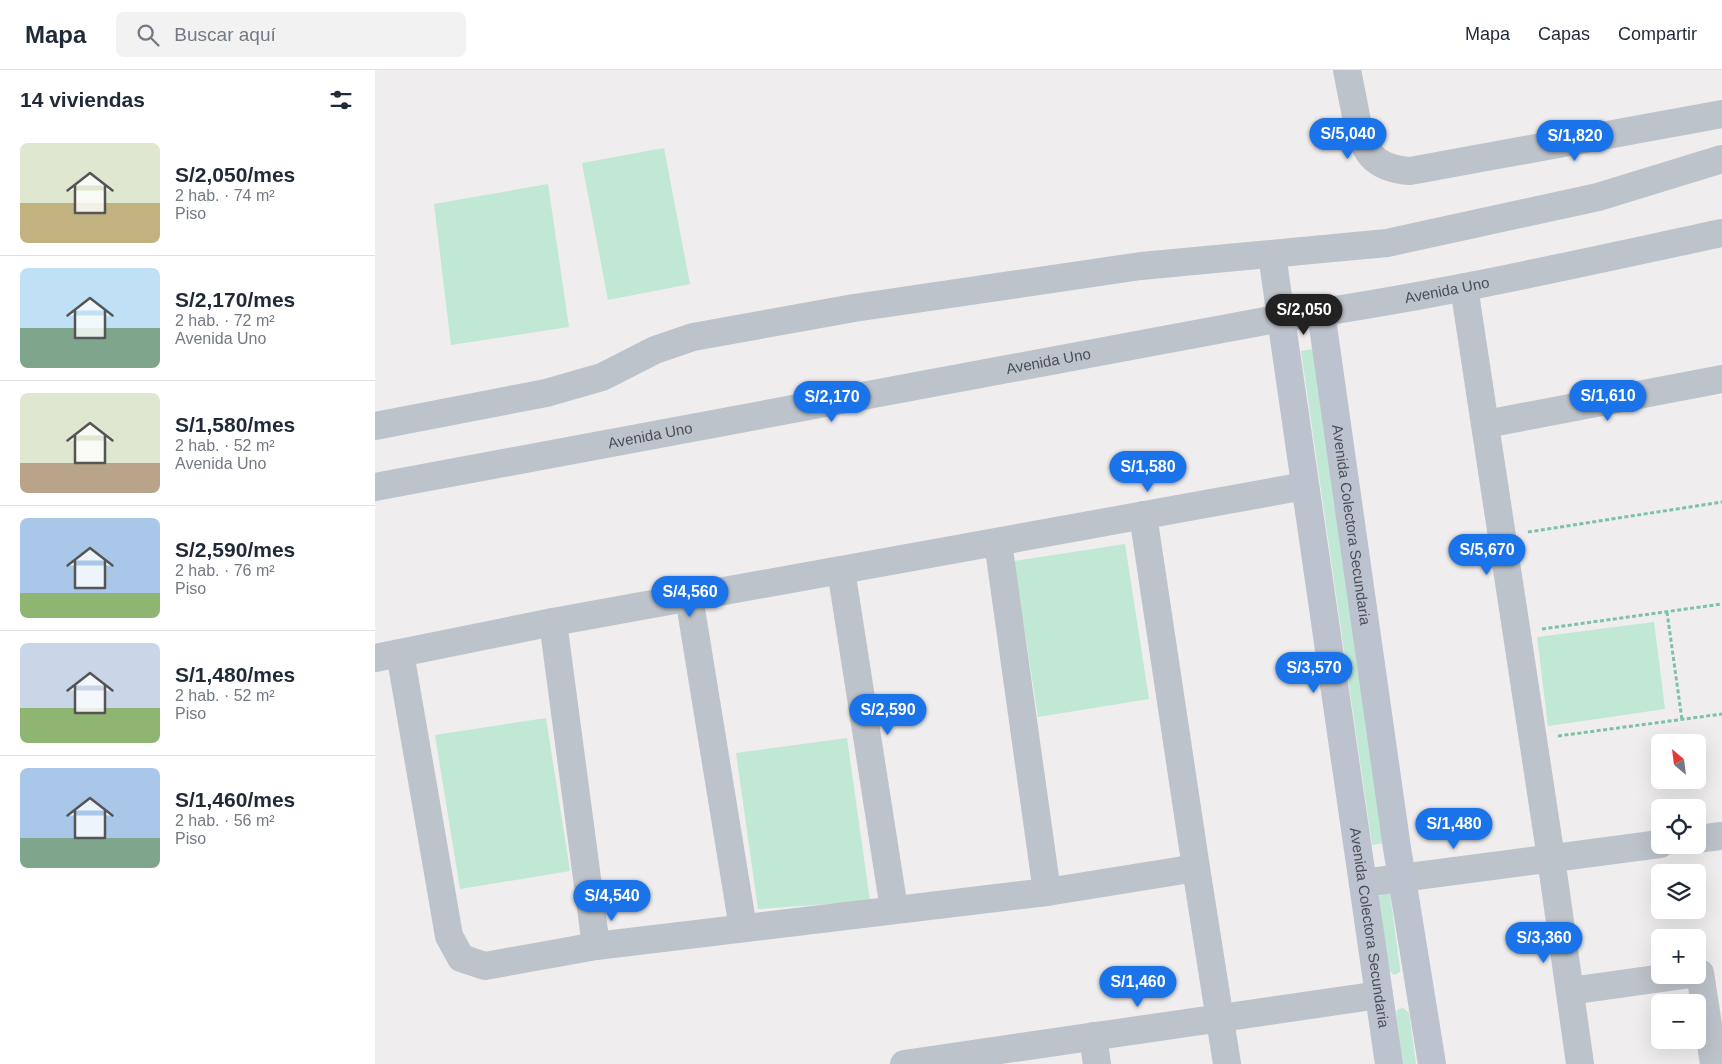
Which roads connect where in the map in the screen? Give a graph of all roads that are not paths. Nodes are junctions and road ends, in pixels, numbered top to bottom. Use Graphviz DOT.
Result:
graph roads {
  1 [pos="1347,70"];
  2 [pos="1722,114"];
  3 [pos="1722,159"];
  4 [pos="1722,233"];
  5 [pos="1271,254"];
  6 [pos="1465,287"];
  7 [pos="1321,312"];
  8 [pos="1281,318"];
  9 [pos="1722,378"];
  10 [pos="1486,424"];
  11 [pos="375,426"];
  12 [pos="1305,486"];
  13 [pos="375,487"];
  14 [pos="1143,515"];
  15 [pos="998,542"];
  16 [pos="841,570"];
  17 [pos="689,597"];
  18 [pos="553,622"];
  19 [pos="387,655"];
  20 [pos="1722,836"];
  21 [pos="1706,838"];
  22 [pos="1651,845"];
  23 [pos="1551,858"];
  24 [pos="1196,868"];
  25 [pos="1403,878"];
  26 [pos="1363,883"];
  27 [pos="1047,892"];
  28 [pos="894,909"];
  29 [pos="743,928"];
  30 [pos="596,946"];
  31 [pos="1651,980"];
  32 [pos="1703,984"];
  33 [pos="1570,991"];
  34 [pos="1379,995"];
  35 [pos="1220,1019"];
  36 [pos="1093,1036"];
  37 [pos="968,1060"];
  38 [pos="904,1064"];
  39 [pos="1097,1064"];
  40 [pos="1227,1064"];
  41 [pos="1389,1064"];
  42 [pos="1432,1064"];
  43 [pos="1580,1064"];
  44 [pos="1714,1064"];
  1 -- 2 [label="street"];
  3 -- 5 [label="street"];
  4 -- 6 [label="street, Avenida Uno"];
  5 -- 8 [label="street"];
  5 -- 11 [label="street"];
  6 -- 7 [label="street, Avenida Uno"];
  6 -- 10 [label="street"];
  7 -- 8 [label="street, Avenida Uno"];
  7 -- 25 [label="street, Avenida Colectora Secundaria"];
  8 -- 12 [label="street, Avenida Colectora Secundaria"];
  8 -- 13 [label="street, Avenida Uno"];
  9 -- 10 [label="street"];
  10 -- 23 [label="street"];
  12 -- 14 [label="street"];
  12 -- 26 [label="street, Avenida Colectora Secundaria"];
  14 -- 15 [label="street"];
  14 -- 24 [label="street"];
  15 -- 16 [label="street"];
  15 -- 27 [label="street"];
  16 -- 17 [label="street"];
  16 -- 28 [label="street"];
  17 -- 18 [label="street"];
  17 -- 29 [label="street"];
  18 -- 19 [label="street"];
  18 -- 30 [label="street"];
  19 -- 30 [label="street"];
  20 -- 21 [label="street"];
  22 -- 23 [label="street"];
  23 -- 25 [label="street"];
  23 -- 33 [label="street"];
  24 -- 27 [label="street"];
  24 -- 35 [label="street"];
  25 -- 26 [label="street"];
  25 -- 42 [label="street, Avenida Colectora Secundaria"];
  26 -- 34 [label="street, Avenida Colectora Secundaria"];
  27 -- 28 [label="street"];
  28 -- 29 [label="street"];
  29 -- 30 [label="street"];
  31 -- 33 [label="street"];
  32 -- 44 [label="street"];
  33 -- 43 [label="street"];
  34 -- 35 [label="street"];
  34 -- 41 [label="street, Avenida Colectora Secundaria"];
  35 -- 36 [label="street"];
  35 -- 40 [label="street"];
  36 -- 37 [label="street"];
  36 -- 39 [label="street"];
  37 -- 38 [label="street"];
}
